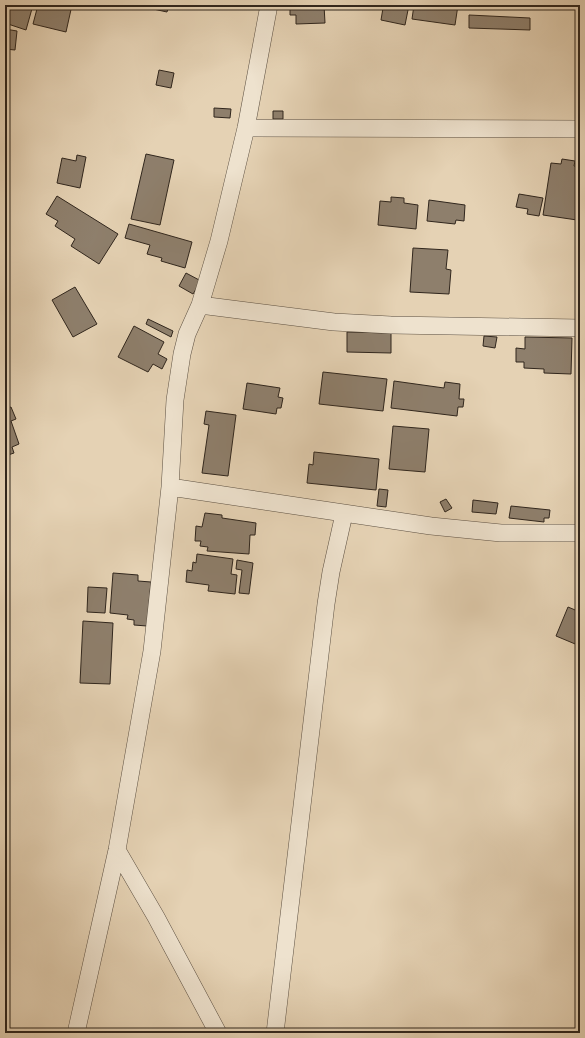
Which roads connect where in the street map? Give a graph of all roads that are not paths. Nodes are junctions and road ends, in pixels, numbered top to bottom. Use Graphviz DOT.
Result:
graph roads {
  1 [pos="269,5"];
  2 [pos="246,128"];
  3 [pos="580,129"];
  4 [pos="200,306"];
  5 [pos="580,328"];
  6 [pos="170,487"];
  7 [pos="344,514"];
  8 [pos="580,533"];
  9 [pos="117,850"];
  10 [pos="76,1033"];
  11 [pos="218,1033"];
  12 [pos="275,1033"];
  1 -- 2 [label="street"];
  2 -- 3 [label="street"];
  2 -- 4 [label="street"];
  4 -- 5 [label="street"];
  4 -- 6 [label="street"];
  6 -- 7 [label="street"];
  6 -- 9 [label="street"];
  7 -- 8 [label="street"];
  7 -- 12 [label="street"];
  9 -- 10 [label="street"];
  9 -- 11 [label="street"];
}
